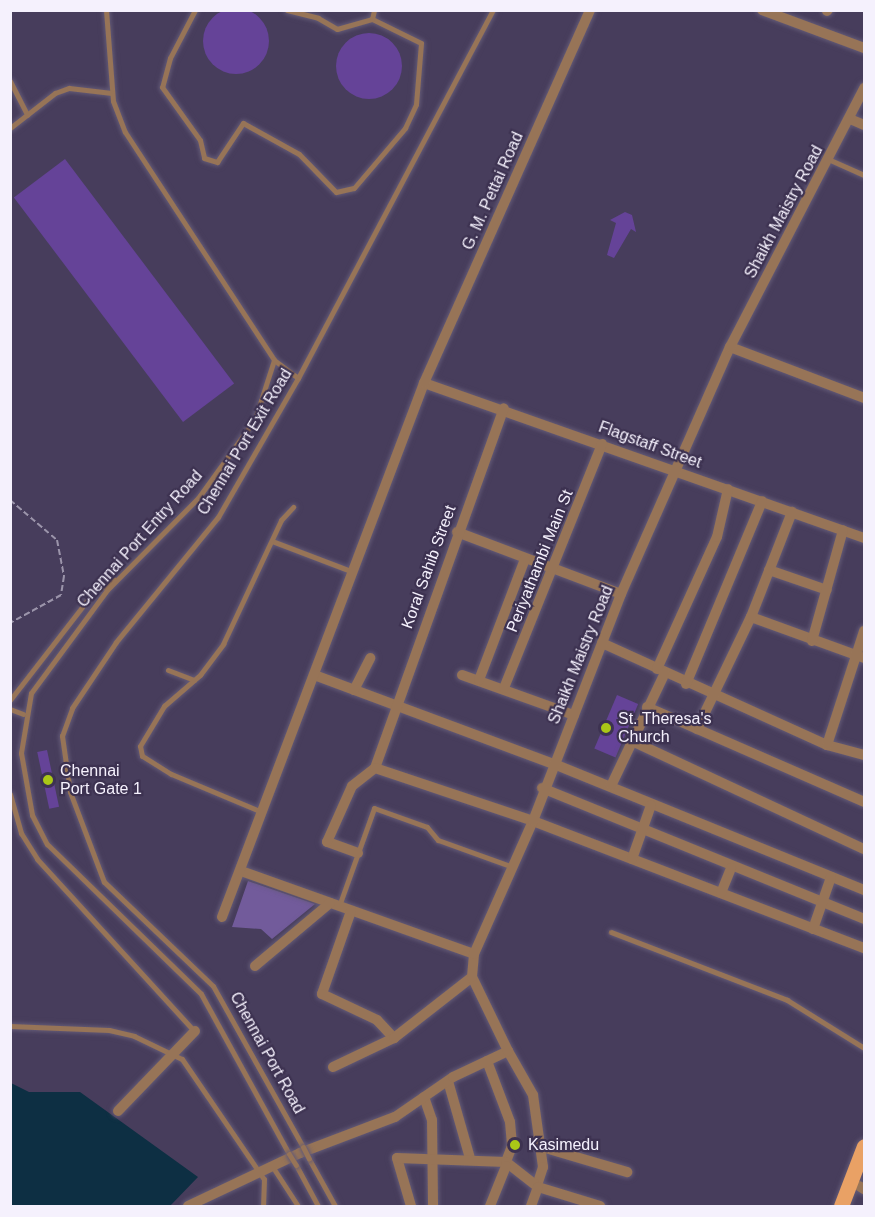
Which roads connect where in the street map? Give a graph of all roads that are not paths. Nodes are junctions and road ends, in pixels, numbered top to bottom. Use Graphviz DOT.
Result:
graph roads {
  1 [pos="106,10"];
  2 [pos="195,10"];
  3 [pos="287,10"];
  4 [pos="374,10"];
  5 [pos="493,10"];
  6 [pos="590,10"];
  7 [pos="762,10"];
  8 [pos="372,19"];
  9 [pos="864,48"];
  10 [pos="10,81"];
  11 [pos="864,88"];
  12 [pos="112,93"];
  13 [pos="27,115"];
  14 [pos="850,119"];
  15 [pos="864,125"];
  16 [pos="10,128"];
  17 [pos="828,159"];
  18 [pos="864,175"];
  19 [pos="730,347"];
  20 [pos="274,360"];
  21 [pos="298,378"];
  22 [pos="424,383"];
  23 [pos="864,398"];
  24 [pos="504,408"];
  25 [pos="602,444"];
  26 [pos="678,471"];
  27 [pos="728,489"];
  28 [pos="762,501"];
  29 [pos="293,507"];
  30 [pos="792,512"];
  31 [pos="843,530"];
  32 [pos="457,532"];
  33 [pos="864,538"];
  34 [pos="272,541"];
  35 [pos="525,559"];
  36 [pos="553,570"];
  37 [pos="769,570"];
  38 [pos="354,573"];
  39 [pos="120,576"];
  40 [pos="827,590"];
  41 [pos="621,594"];
  42 [pos="751,617"];
  43 [pos="864,631"];
  44 [pos="812,641"];
  45 [pos="602,643"];
  46 [pos="861,657"];
  47 [pos="370,658"];
  48 [pos="168,670"];
  49 [pos="661,671"];
  50 [pos="462,675"];
  51 [pos="316,676"];
  52 [pos="194,680"];
  53 [pos="479,680"];
  54 [pos="686,684"];
  55 [pos="504,688"];
  56 [pos="354,690"];
  57 [pos="714,696"];
  58 [pos="10,700"];
  59 [pos="395,706"];
  60 [pos="647,707"];
  61 [pos="10,709"];
  62 [pos="23,714"];
  63 [pos="574,716"];
  64 [pos="697,729"];
  65 [pos="632,741"];
  66 [pos="827,745"];
  67 [pos="864,755"];
  68 [pos="554,764"];
  69 [pos="375,768"];
  70 [pos="611,786"];
  71 [pos="542,788"];
  72 [pos="10,794"];
  73 [pos="864,802"];
  74 [pos="651,805"];
  75 [pos="263,812"];
  76 [pos="533,821"];
  77 [pos="642,830"];
  78 [pos="864,849"];
  79 [pos="358,853"];
  80 [pos="632,859"];
  81 [pos="513,867"];
  82 [pos="731,868"];
  83 [pos="241,870"];
  84 [pos="831,877"];
  85 [pos="864,890"];
  86 [pos="721,893"];
  87 [pos="822,903"];
  88 [pos="334,905"];
  89 [pos="351,910"];
  90 [pos="222,917"];
  91 [pos="864,919"];
  92 [pos="154,928"];
  93 [pos="813,929"];
  94 [pos="611,932"];
  95 [pos="145,939"];
  96 [pos="864,948"];
  97 [pos="474,954"];
  98 [pos="255,966"];
  99 [pos="472,977"];
  100 [pos="10,1026"];
  101 [pos="195,1031"];
  102 [pos="394,1038"];
  103 [pos="864,1048"];
  104 [pos="508,1051"];
  105 [pos="171,1053"];
  106 [pos="487,1061"];
  107 [pos="333,1067"];
  108 [pos="448,1081"];
  109 [pos="424,1097"];
  110 [pos="118,1111"];
  111 [pos="864,1146"];
  112 [pos="542,1147"];
  113 [pos="434,1157"];
  114 [pos="470,1158"];
  115 [pos="506,1164"];
  116 [pos="272,1166"];
  117 [pos="260,1172"];
  118 [pos="627,1172"];
  119 [pos="863,1183"];
  120 [pos="538,1186"];
  121 [pos="188,1206"];
  122 [pos="262,1206"];
  123 [pos="298,1206"];
  124 [pos="318,1206"];
  125 [pos="334,1206"];
  126 [pos="411,1206"];
  127 [pos="433,1206"];
  128 [pos="490,1206"];
  129 [pos="531,1206"];
  130 [pos="600,1206"];
  131 [pos="841,1206"];
  132 [pos="850,1206"];
  1 -- 12 [label="lane"];
  2 -- 8 [label="lane"];
  3 -- 8 [label="lane"];
  4 -- 8 [label="lane"];
  5 -- 21 [label="lane, Chennai Port Exit Road"];
  6 -- 22 [label="street, G. M. Pettai Road"];
  7 -- 9 [label="street"];
  10 -- 13 [label="lane"];
  11 -- 14 [label="street, Shaikh Maistry Road"];
  12 -- 13 [label="lane"];
  12 -- 20 [label="lane"];
  13 -- 16 [label="lane"];
  14 -- 15 [label="street"];
  14 -- 17 [label="street, Shaikh Maistry Road"];
  17 -- 18 [label="lane"];
  17 -- 19 [label="street, Shaikh Maistry Road"];
  19 -- 23 [label="street"];
  19 -- 26 [label="street, Shaikh Maistry Road"];
  20 -- 21 [label="lane"];
  20 -- 39 [label="lane, Chennai Port Entry Road"];
  21 -- 92 [label="lane, Chennai Port Exit Road"];
  22 -- 24 [label="street, Flagstaff Street"];
  22 -- 38 [label="street, G. M. Pettai Road"];
  24 -- 25 [label="street, Flagstaff Street"];
  24 -- 32 [label="street, Koral Sahib Street"];
  25 -- 26 [label="street, Flagstaff Street"];
  25 -- 36 [label="street, Periyathambi Main St"];
  26 -- 27 [label="street, Flagstaff Street"];
  26 -- 41 [label="street, Shaikh Maistry Road"];
  27 -- 28 [label="street, Flagstaff Street"];
  27 -- 49 [label="street"];
  28 -- 30 [label="street, Flagstaff Street"];
  28 -- 54 [label="street"];
  29 -- 34 [label="lane"];
  30 -- 31 [label="street, Flagstaff Street"];
  30 -- 37 [label="street"];
  31 -- 33 [label="street, Flagstaff Street"];
  31 -- 40 [label="street"];
  32 -- 35 [label="street"];
  32 -- 59 [label="street, Koral Sahib Street"];
  34 -- 38 [label="lane"];
  34 -- 52 [label="lane"];
  35 -- 36 [label="street"];
  35 -- 53 [label="street"];
  36 -- 41 [label="street"];
  36 -- 55 [label="street, Periyathambi Main St"];
  37 -- 40 [label="street"];
  37 -- 42 [label="street"];
  38 -- 51 [label="street, G. M. Pettai Road"];
  39 -- 58 [label="lane"];
  39 -- 62 [label="lane, Chennai Port Entry Road"];
  40 -- 44 [label="street"];
  41 -- 45 [label="street, Shaikh Maistry Road"];
  42 -- 44 [label="street"];
  42 -- 57 [label="street"];
  43 -- 46 [label="street"];
  44 -- 46 [label="street"];
  45 -- 49 [label="street"];
  45 -- 63 [label="street, Shaikh Maistry Road"];
  46 -- 66 [label="street"];
  47 -- 56 [label="street"];
  48 -- 52 [label="lane"];
  49 -- 54 [label="street"];
  49 -- 60 [label="street"];
  50 -- 53 [label="street"];
  51 -- 56 [label="street"];
  51 -- 75 [label="street, G. M. Pettai Road"];
  52 -- 75 [label="lane"];
  53 -- 55 [label="street"];
  54 -- 57 [label="street"];
  55 -- 63 [label="street"];
  56 -- 59 [label="street"];
  57 -- 64 [label="street"];
  57 -- 66 [label="street"];
  59 -- 68 [label="street"];
  59 -- 69 [label="street, Koral Sahib Street"];
  60 -- 64 [label="street"];
  60 -- 65 [label="street"];
  61 -- 62 [label="lane"];
  62 -- 95 [label="lane, Chennai Port Entry Road"];
  63 -- 68 [label="street, Shaikh Maistry Road"];
  64 -- 73 [label="street"];
  65 -- 70 [label="street"];
  65 -- 78 [label="street"];
  66 -- 67 [label="street"];
  68 -- 70 [label="street"];
  68 -- 71 [label="street, Shaikh Maistry Road"];
  69 -- 76 [label="street"];
  69 -- 79 [label="street"];
  70 -- 74 [label="street"];
  71 -- 76 [label="street, Shaikh Maistry Road"];
  71 -- 77 [label="street"];
  72 -- 101 [label="lane"];
  74 -- 77 [label="street"];
  74 -- 84 [label="street"];
  75 -- 83 [label="street, G. M. Pettai Road"];
  76 -- 80 [label="street"];
  76 -- 81 [label="street, Shaikh Maistry Road"];
  77 -- 80 [label="street"];
  77 -- 82 [label="street"];
  79 -- 81 [label="lane"];
  79 -- 88 [label="lane"];
  80 -- 86 [label="street"];
  81 -- 97 [label="street, Shaikh Maistry Road"];
  82 -- 86 [label="street"];
  82 -- 87 [label="street"];
  83 -- 88 [label="street"];
  83 -- 90 [label="street, G. M. Pettai Road"];
  84 -- 85 [label="street"];
  84 -- 87 [label="street"];
  86 -- 93 [label="street"];
  87 -- 91 [label="street"];
  87 -- 93 [label="street"];
  88 -- 89 [label="street"];
  88 -- 98 [label="street"];
  89 -- 97 [label="street"];
  89 -- 102 [label="street"];
  92 -- 125 [label="lane, Chennai Port Road, bridge"];
  93 -- 96 [label="street"];
  94 -- 103 [label="lane"];
  95 -- 124 [label="lane, Chennai Port Road, bridge"];
  97 -- 99 [label="street, Shaikh Maistry Road"];
  99 -- 102 [label="street"];
  99 -- 104 [label="street"];
  100 -- 105 [label="lane"];
  101 -- 105 [label="street"];
  102 -- 107 [label="street"];
  104 -- 106 [label="street"];
  104 -- 112 [label="street"];
  105 -- 110 [label="street"];
  105 -- 117 [label="lane"];
  106 -- 108 [label="street"];
  106 -- 115 [label="street"];
  108 -- 109 [label="street"];
  108 -- 114 [label="street"];
  109 -- 113 [label="street"];
  109 -- 116 [label="street"];
  111 -- 131 [label="main road"];
  112 -- 118 [label="street"];
  112 -- 120 [label="street"];
  113 -- 114 [label="street"];
  113 -- 126 [label="street"];
  113 -- 127 [label="street"];
  114 -- 115 [label="street"];
  115 -- 120 [label="street"];
  115 -- 128 [label="street"];
  116 -- 117 [label="street"];
  116 -- 123 [label="lane"];
  117 -- 121 [label="street"];
  117 -- 122 [label="lane"];
  119 -- 132 [label="main road"];
  120 -- 129 [label="street"];
  120 -- 130 [label="street"];
}
